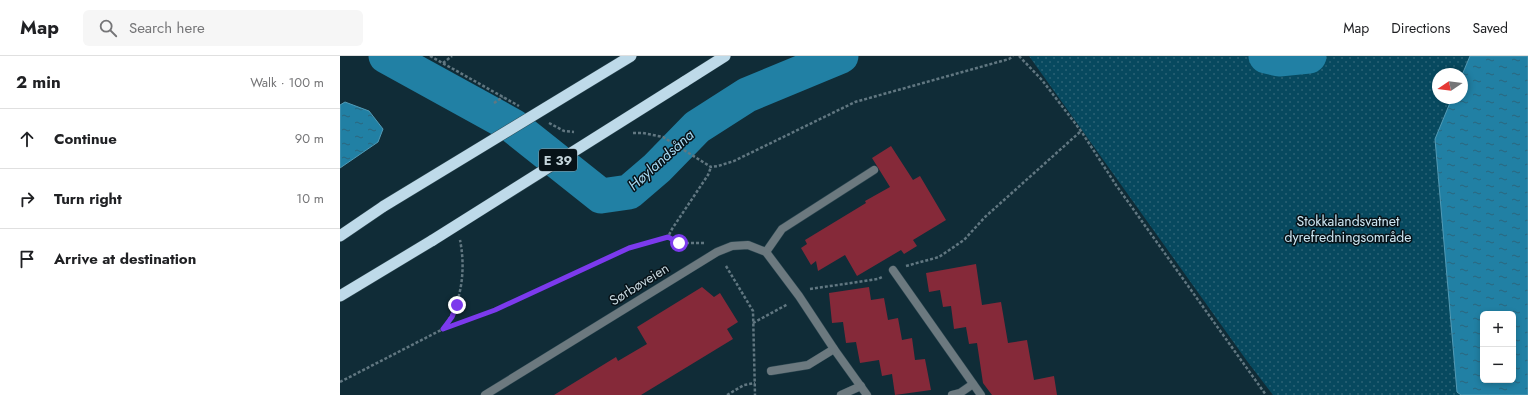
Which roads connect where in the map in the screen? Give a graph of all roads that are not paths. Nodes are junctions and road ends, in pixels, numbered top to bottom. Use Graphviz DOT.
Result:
graph roads {
  1 [pos="631,56"];
  2 [pos="725,56"];
  3 [pos="874,170"];
  4 [pos="340,236"];
  5 [pos="766,252"];
  6 [pos="893,270"];
  7 [pos="340,296"];
  8 [pos="834,349"];
  9 [pos="771,371"];
  10 [pos="973,384"];
  11 [pos="861,386"];
  12 [pos="485,395"];
  13 [pos="842,395"];
  14 [pos="867,395"];
  15 [pos="952,395"];
  16 [pos="981,395"];
  1 -- 4 [label="highway, bridge"];
  2 -- 7 [label="highway, E 39, bridge"];
  3 -- 5 [label="street"];
  5 -- 8 [label="street"];
  5 -- 12 [label="street, Sørbøveien"];
  6 -- 10 [label="street"];
  8 -- 9 [label="street"];
  8 -- 11 [label="street"];
  10 -- 15 [label="street"];
  10 -- 16 [label="street"];
  11 -- 13 [label="street"];
  11 -- 14 [label="street"];
}
